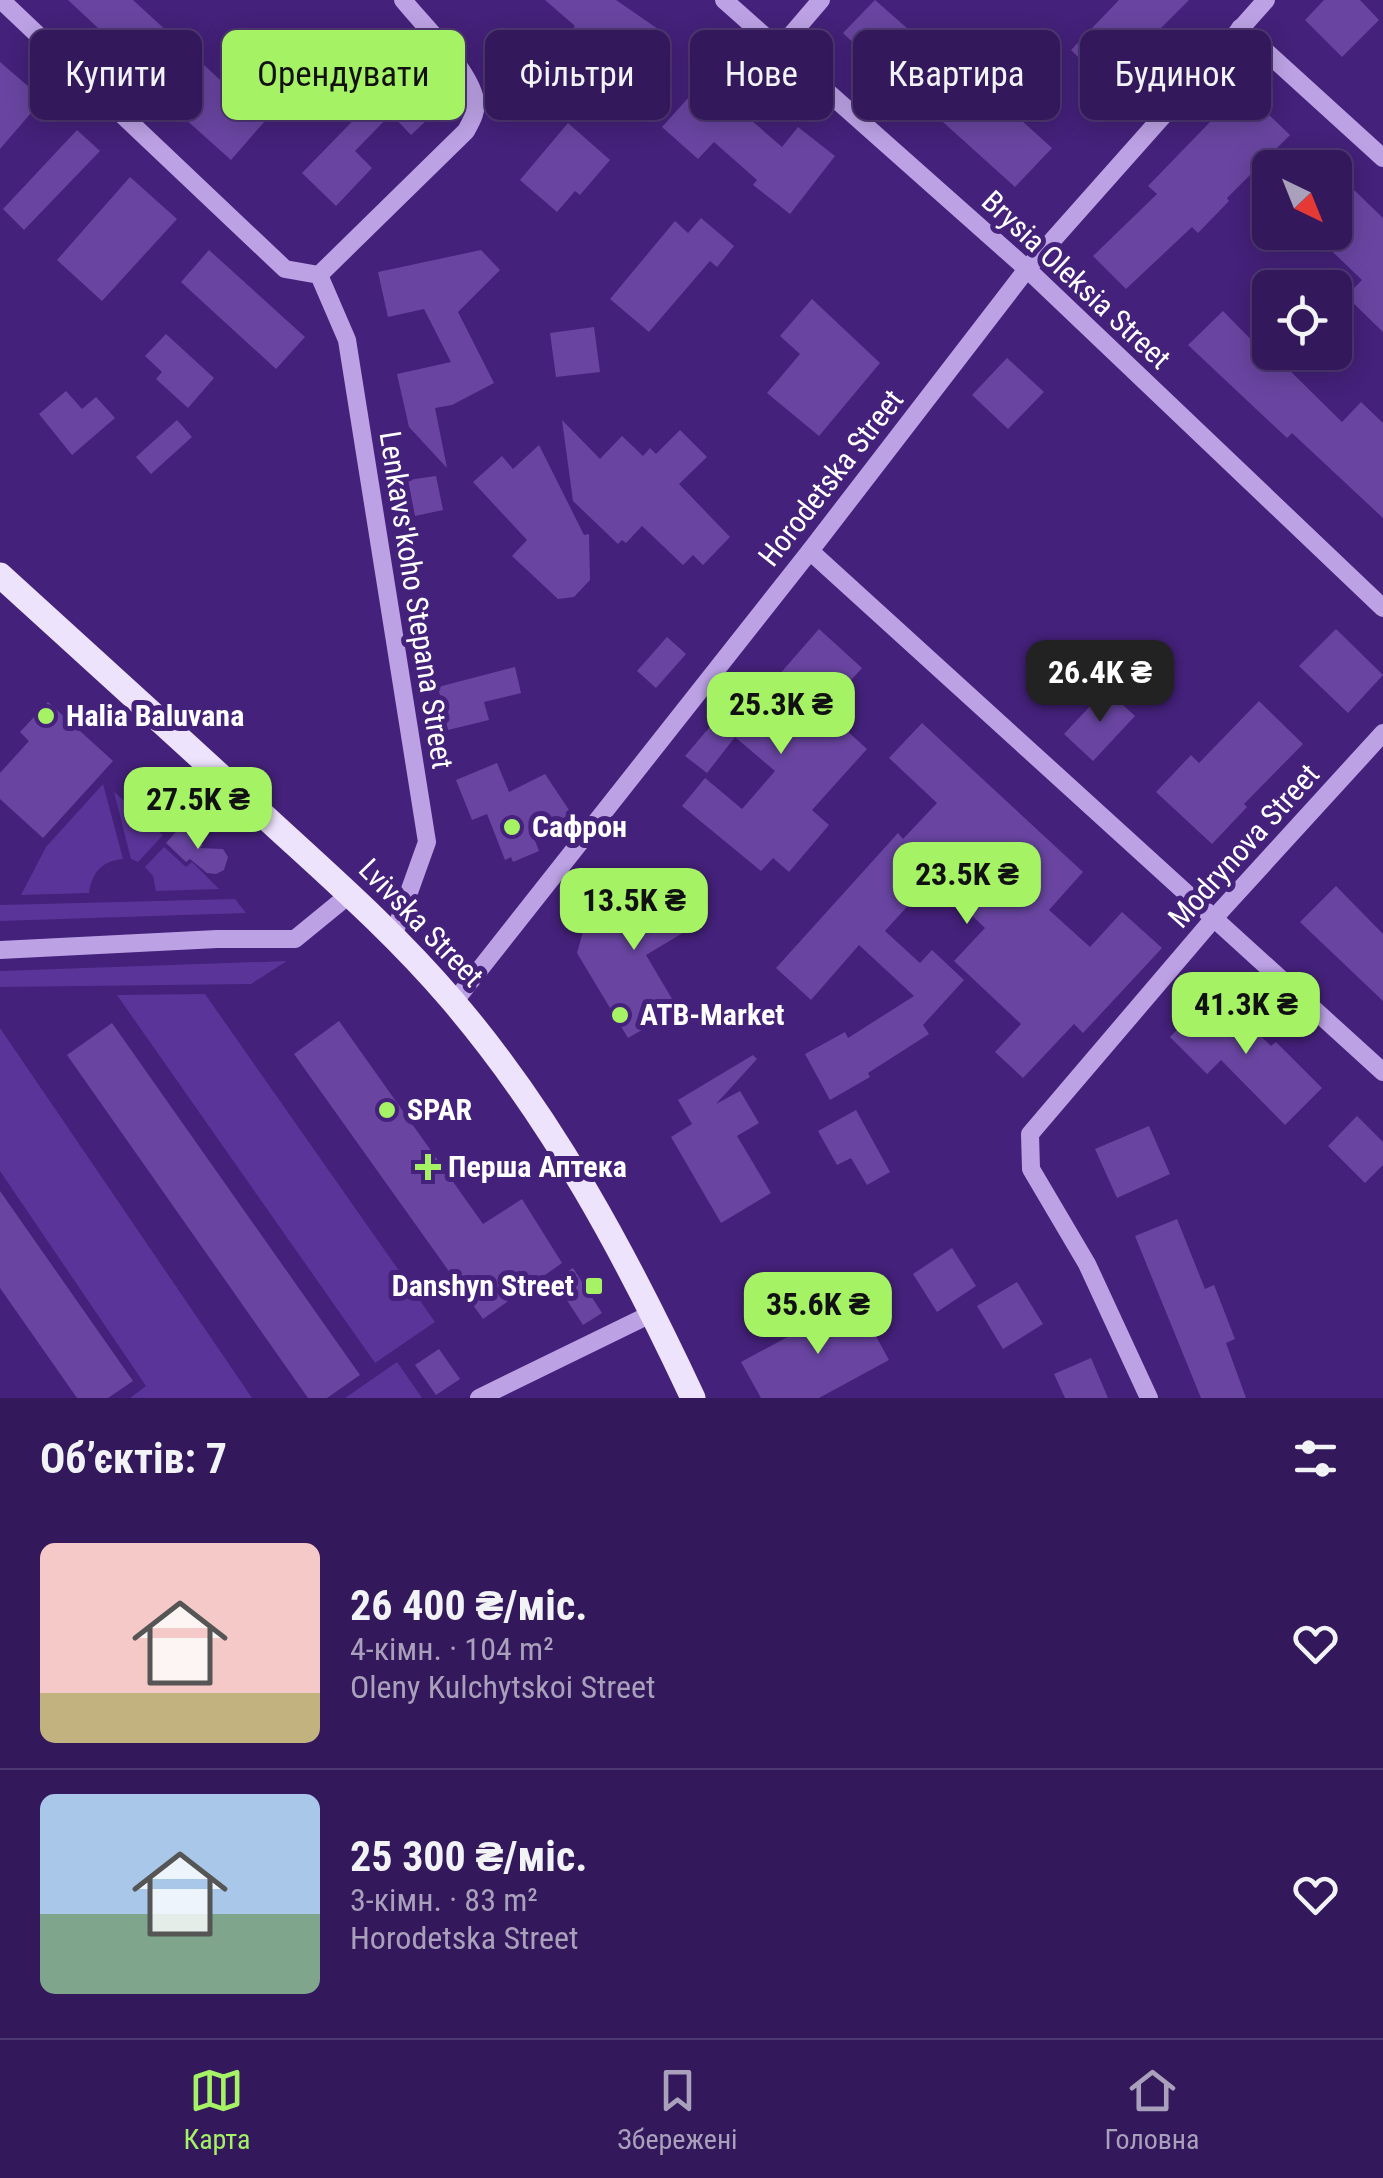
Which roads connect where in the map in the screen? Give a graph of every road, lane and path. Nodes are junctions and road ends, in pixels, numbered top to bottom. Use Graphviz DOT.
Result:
graph roads {
  1 [pos="1,0"];
  2 [pos="404,0"];
  3 [pos="724,0"];
  4 [pos="821,0"];
  5 [pos="1266,0"];
  6 [pos="1240,28"];
  7 [pos="758,30"];
  8 [pos="795,30"];
  9 [pos="833,97"];
  10 [pos="1383,158"];
  11 [pos="1026,269"];
  12 [pos="319,275"];
  13 [pos="810,551"];
  14 [pos="0,574"];
  15 [pos="1383,608"];
  16 [pos="1383,733"];
  17 [pos="350,894"];
  18 [pos="1215,917"];
  19 [pos="394,934"];
  20 [pos="0,950"];
  21 [pos="454,1002"];
  22 [pos="1383,1072"];
  23 [pos="653,1313"];
  24 [pos="479,1398"];
  25 [pos="693,1398"];
  26 [pos="1149,1398"];
  1 -- 12 [label="street"];
  2 -- 12 [label="street"];
  3 -- 7 [label="street, Brysia Oleksia Street"];
  4 -- 8 [label="street"];
  5 -- 6 [label="street, Horodetska Street"];
  6 -- 10 [label="street"];
  6 -- 11 [label="street, Horodetska Street"];
  9 -- 11 [label="street, Brysia Oleksia Street"];
  11 -- 13 [label="street, Horodetska Street"];
  11 -- 15 [label="street, Brysia Oleksia Street"];
  12 -- 19 [label="street, Lenkavsʹkoho Stepana Street"];
  13 -- 18 [label="street"];
  13 -- 21 [label="street, Horodetska Street"];
  14 -- 17 [label="main road, Lvivska Street"];
  16 -- 18 [label="street, Modrynova Street"];
  17 -- 19 [label="main road, Lvivska Street"];
  17 -- 20 [label="street"];
  18 -- 22 [label="street"];
  18 -- 26 [label="street, Modrynova Street"];
  19 -- 21 [label="main road, Lvivska Street"];
  21 -- 23 [label="main road, Lvivska Street"];
  23 -- 24 [label="street"];
  23 -- 25 [label="main road, Lvivska Street"];
}
